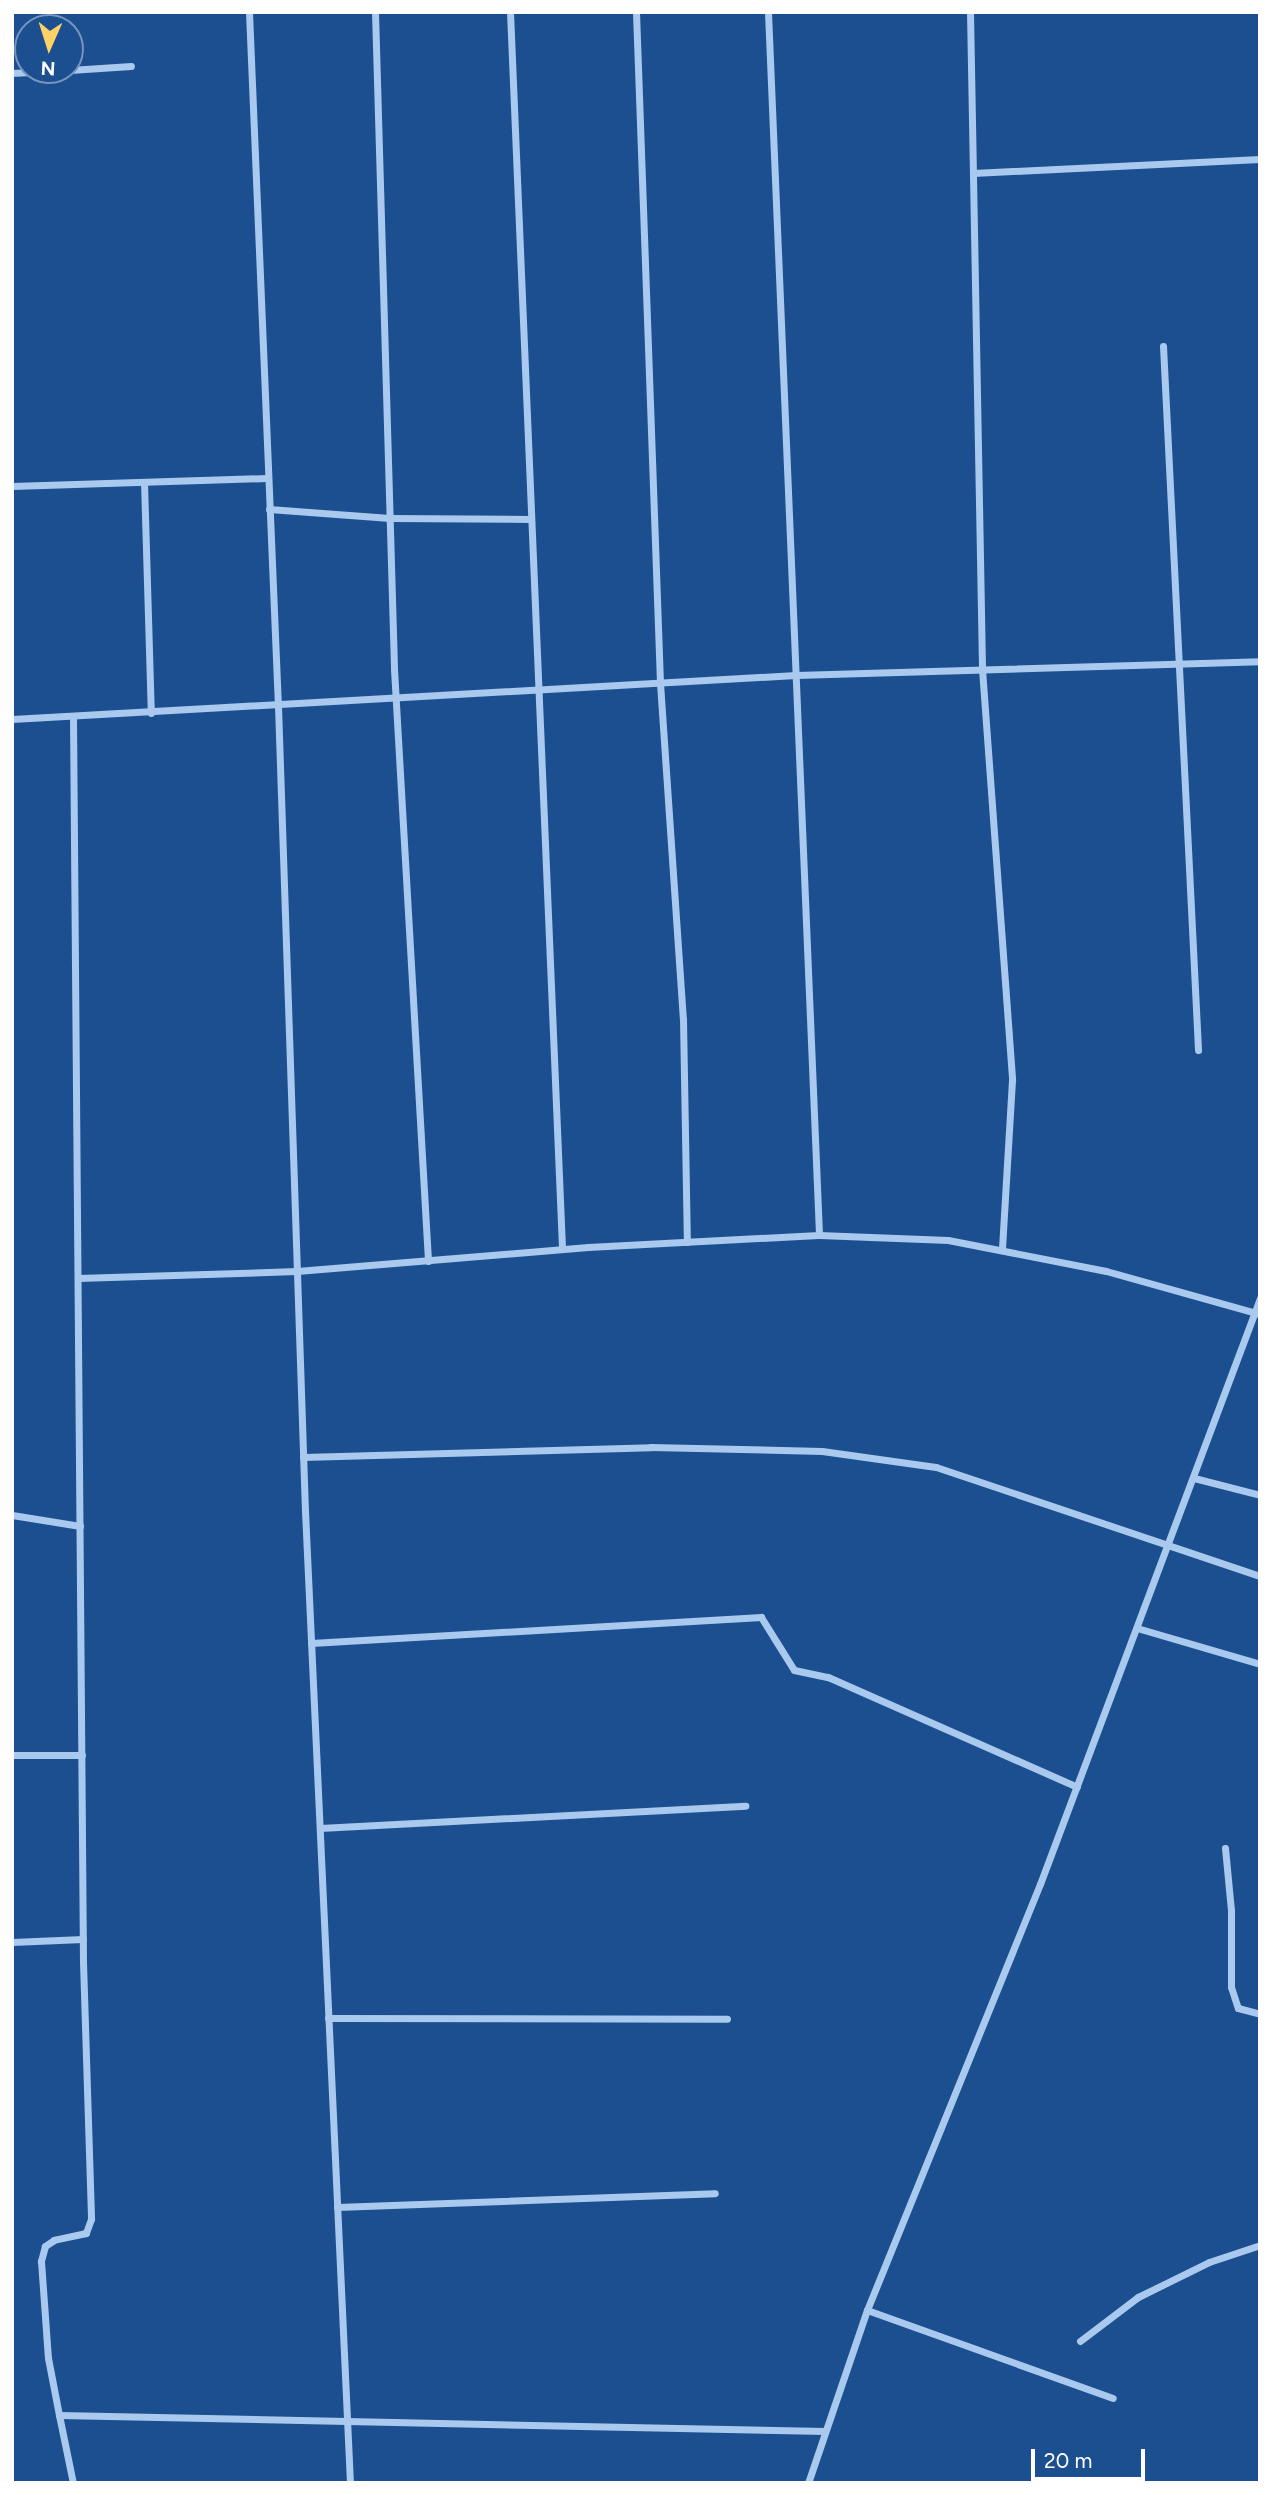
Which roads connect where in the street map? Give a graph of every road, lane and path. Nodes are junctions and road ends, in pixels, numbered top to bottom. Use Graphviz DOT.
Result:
graph roads {
  1 [pos="249,12"];
  2 [pos="376,12"];
  3 [pos="510,12"];
  4 [pos="636,12"];
  5 [pos="768,12"];
  6 [pos="970,12"];
  7 [pos="131,66"];
  8 [pos="84,69"];
  9 [pos="1260,159"];
  10 [pos="973,173"];
  11 [pos="1163,346"];
  12 [pos="267,478"];
  13 [pos="144,482"];
  14 [pos="12,486"];
  15 [pos="269,509"];
  16 [pos="390,518"];
  17 [pos="530,519"];
  18 [pos="1260,661"];
  19 [pos="1180,663"];
  20 [pos="982,669"];
  21 [pos="796,675"];
  22 [pos="660,683"];
  23 [pos="536,691"];
  24 [pos="397,699"];
  25 [pos="278,706"];
  26 [pos="151,713"];
  27 [pos="72,717"];
  28 [pos="12,719"];
  29 [pos="1198,1050"];
  30 [pos="819,1235"];
  31 [pos="687,1242"];
  32 [pos="562,1249"];
  33 [pos="1002,1250"];
  34 [pos="428,1261"];
  35 [pos="297,1271"];
  36 [pos="78,1278"];
  37 [pos="1260,1298"];
  38 [pos="1257,1313"];
  39 [pos="303,1457"];
  40 [pos="1194,1478"];
  41 [pos="1260,1495"];
  42 [pos="12,1515"];
  43 [pos="80,1526"];
  44 [pos="1170,1544"];
  45 [pos="1260,1576"];
  46 [pos="1137,1628"];
  47 [pos="311,1643"];
  48 [pos="1260,1664"];
  49 [pos="12,1755"];
  50 [pos="82,1755"];
  51 [pos="1077,1787"];
  52 [pos="745,1805"];
  53 [pos="320,1828"];
  54 [pos="1225,1848"];
  55 [pos="83,1939"];
  56 [pos="12,1942"];
  57 [pos="1260,2014"];
  58 [pos="328,2018"];
  59 [pos="727,2019"];
  60 [pos="715,2193"];
  61 [pos="337,2207"];
  62 [pos="1260,2245"];
  63 [pos="867,2310"];
  64 [pos="1080,2341"];
  65 [pos="1113,2398"];
  66 [pos="59,2415"];
  67 [pos="347,2420"];
  68 [pos="825,2431"];
  69 [pos="73,2483"];
  70 [pos="350,2483"];
  71 [pos="808,2483"];
  1 -- 12 [label="street"];
  2 -- 16 [label="street"];
  3 -- 17 [label="street"];
  4 -- 22 [label="street"];
  5 -- 21 [label="street"];
  6 -- 10 [label="street"];
  7 -- 8 [label="street"];
  9 -- 10 [label="street"];
  10 -- 20 [label="street"];
  11 -- 19 [label="street"];
  12 -- 13 [label="street"];
  12 -- 15 [label="street"];
  13 -- 14 [label="street"];
  13 -- 26 [label="street"];
  15 -- 16 [label="street"];
  15 -- 25 [label="street"];
  16 -- 17 [label="street"];
  16 -- 24 [label="street"];
  17 -- 23 [label="street"];
  18 -- 19 [label="street"];
  19 -- 20 [label="street"];
  19 -- 29 [label="street"];
  20 -- 21 [label="street"];
  20 -- 33 [label="street"];
  21 -- 22 [label="street"];
  21 -- 30 [label="street"];
  22 -- 23 [label="street"];
  22 -- 31 [label="street"];
  23 -- 24 [label="street"];
  23 -- 32 [label="street"];
  24 -- 25 [label="street"];
  24 -- 34 [label="street"];
  25 -- 26 [label="street"];
  25 -- 35 [label="street"];
  26 -- 27 [label="street"];
  27 -- 28 [label="street"];
  27 -- 36 [label="street"];
  30 -- 31 [label="street"];
  30 -- 33 [label="street"];
  31 -- 32 [label="street"];
  32 -- 34 [label="street"];
  33 -- 38 [label="street"];
  34 -- 35 [label="street"];
  35 -- 36 [label="street"];
  35 -- 39 [label="street"];
  36 -- 43 [label="street"];
  37 -- 38 [label="street"];
  38 -- 40 [label="street"];
  39 -- 44 [label="street"];
  39 -- 47 [label="street"];
  40 -- 41 [label="street"];
  40 -- 44 [label="street"];
  42 -- 43 [label="street"];
  43 -- 50 [label="street"];
  44 -- 45 [label="street"];
  44 -- 46 [label="street"];
  46 -- 48 [label="street"];
  46 -- 51 [label="street"];
  47 -- 51 [label="street"];
  47 -- 53 [label="street"];
  49 -- 50 [label="street"];
  50 -- 55 [label="street"];
  51 -- 63 [label="street"];
  52 -- 53 [label="street"];
  53 -- 58 [label="street"];
  54 -- 57 [label="street"];
  55 -- 56 [label="street"];
  55 -- 66 [label="street"];
  58 -- 59 [label="street"];
  58 -- 61 [label="street"];
  60 -- 61 [label="street"];
  61 -- 67 [label="street"];
  62 -- 64 [label="street"];
  63 -- 65 [label="street"];
  63 -- 68 [label="street"];
  66 -- 67 [label="street"];
  66 -- 69 [label="street"];
  67 -- 68 [label="street"];
  67 -- 70 [label="street"];
  68 -- 71 [label="street"];
}
